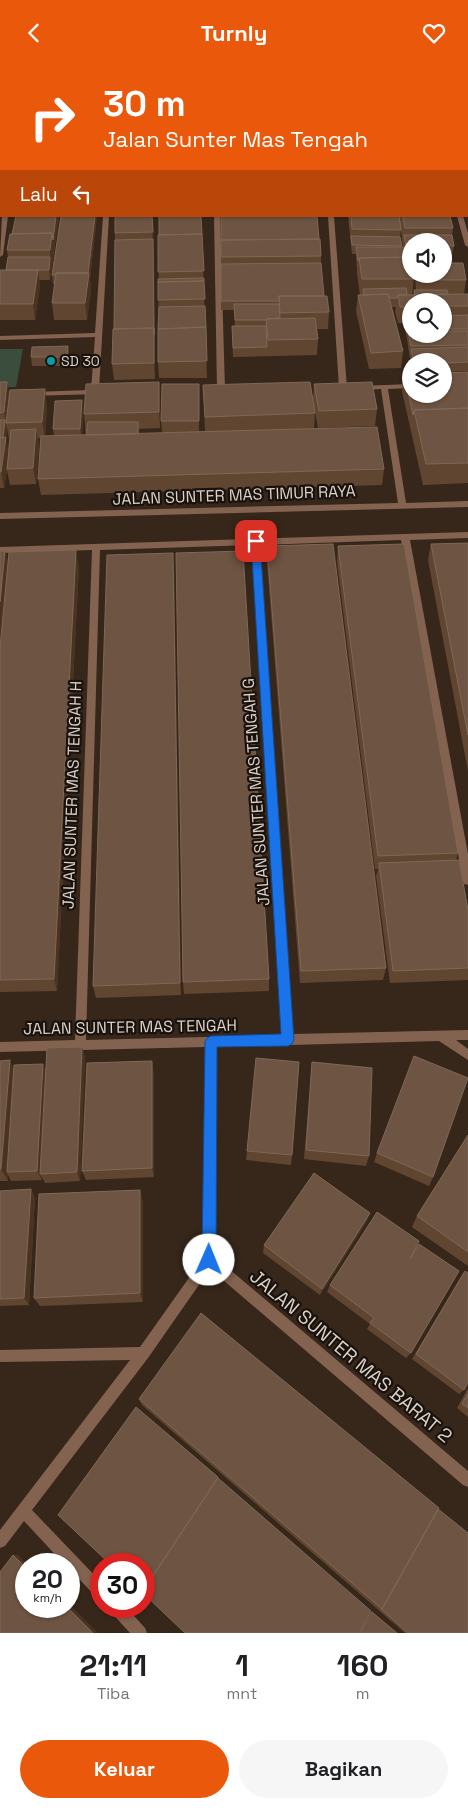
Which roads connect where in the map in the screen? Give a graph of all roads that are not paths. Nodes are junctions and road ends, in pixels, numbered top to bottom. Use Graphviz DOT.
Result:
graph roads {
  1 [pos="5,217"];
  2 [pos="106,217"];
  3 [pos="217,217"];
  4 [pos="330,217"];
  5 [pos="460,217"];
  6 [pos="468,245"];
  7 [pos="0,255"];
  8 [pos="98,335"];
  9 [pos="0,338"];
  10 [pos="402,387"];
  11 [pos="343,388"];
  12 [pos="384,388"];
  13 [pos="333,389"];
  14 [pos="221,390"];
  15 [pos="230,390"];
  16 [pos="211,391"];
  17 [pos="95,392"];
  18 [pos="105,392"];
  19 [pos="19,395"];
  20 [pos="468,504"];
  21 [pos="402,506"];
  22 [pos="0,516"];
  23 [pos="468,535"];
  24 [pos="406,537"];
  25 [pos="256,541"];
  26 [pos="96,547"];
  27 [pos="0,550"];
  28 [pos="468,881"];
  29 [pos="468,1035"];
  30 [pos="441,1036"];
  31 [pos="288,1040"];
  32 [pos="211,1042"];
  33 [pos="80,1045"];
  34 [pos="0,1047"];
  35 [pos="468,1055"];
  36 [pos="209,1260"];
  37 [pos="143,1353"];
  38 [pos="0,1357"];
  39 [pos="468,1480"];
  40 [pos="23,1510"];
  41 [pos="0,1541"];
  42 [pos="90,1580"];
  43 [pos="126,1618"];
  44 [pos="140,1633"];
  1 -- 7 [label="street"];
  2 -- 8 [label="street"];
  3 -- 14 [label="street"];
  4 -- 11 [label="street"];
  5 -- 6 [label="street"];
  8 -- 9 [label="street"];
  8 -- 17 [label="street"];
  10 -- 12 [label="street"];
  11 -- 12 [label="street"];
  11 -- 13 [label="street"];
  12 -- 21 [label="street"];
  14 -- 15 [label="street"];
  14 -- 16 [label="street"];
  17 -- 18 [label="street"];
  17 -- 19 [label="street"];
  20 -- 21 [label="street, JALAN SUNTER MAS TIMUR RAYA"];
  21 -- 22 [label="street, JALAN SUNTER MAS TIMUR RAYA"];
  23 -- 24 [label="street"];
  24 -- 25 [label="street"];
  24 -- 28 [label="street"];
  25 -- 26 [label="street"];
  25 -- 31 [label="street, JALAN SUNTER MAS TENGAH G"];
  26 -- 27 [label="street"];
  26 -- 33 [label="street, JALAN SUNTER MAS TENGAH H"];
  29 -- 30 [label="street, JALAN SUNTER MAS TENGAH"];
  30 -- 31 [label="street, JALAN SUNTER MAS TENGAH"];
  30 -- 35 [label="street"];
  31 -- 32 [label="street, JALAN SUNTER MAS TENGAH"];
  32 -- 33 [label="street, JALAN SUNTER MAS TENGAH"];
  32 -- 36 [label="street"];
  33 -- 34 [label="street, JALAN SUNTER MAS TENGAH"];
  36 -- 37 [label="street"];
  36 -- 39 [label="street, JALAN SUNTER MAS BARAT 2"];
  37 -- 38 [label="street"];
  37 -- 40 [label="street"];
  40 -- 41 [label="street"];
  40 -- 42 [label="street"];
  43 -- 44 [label="street"];
}
